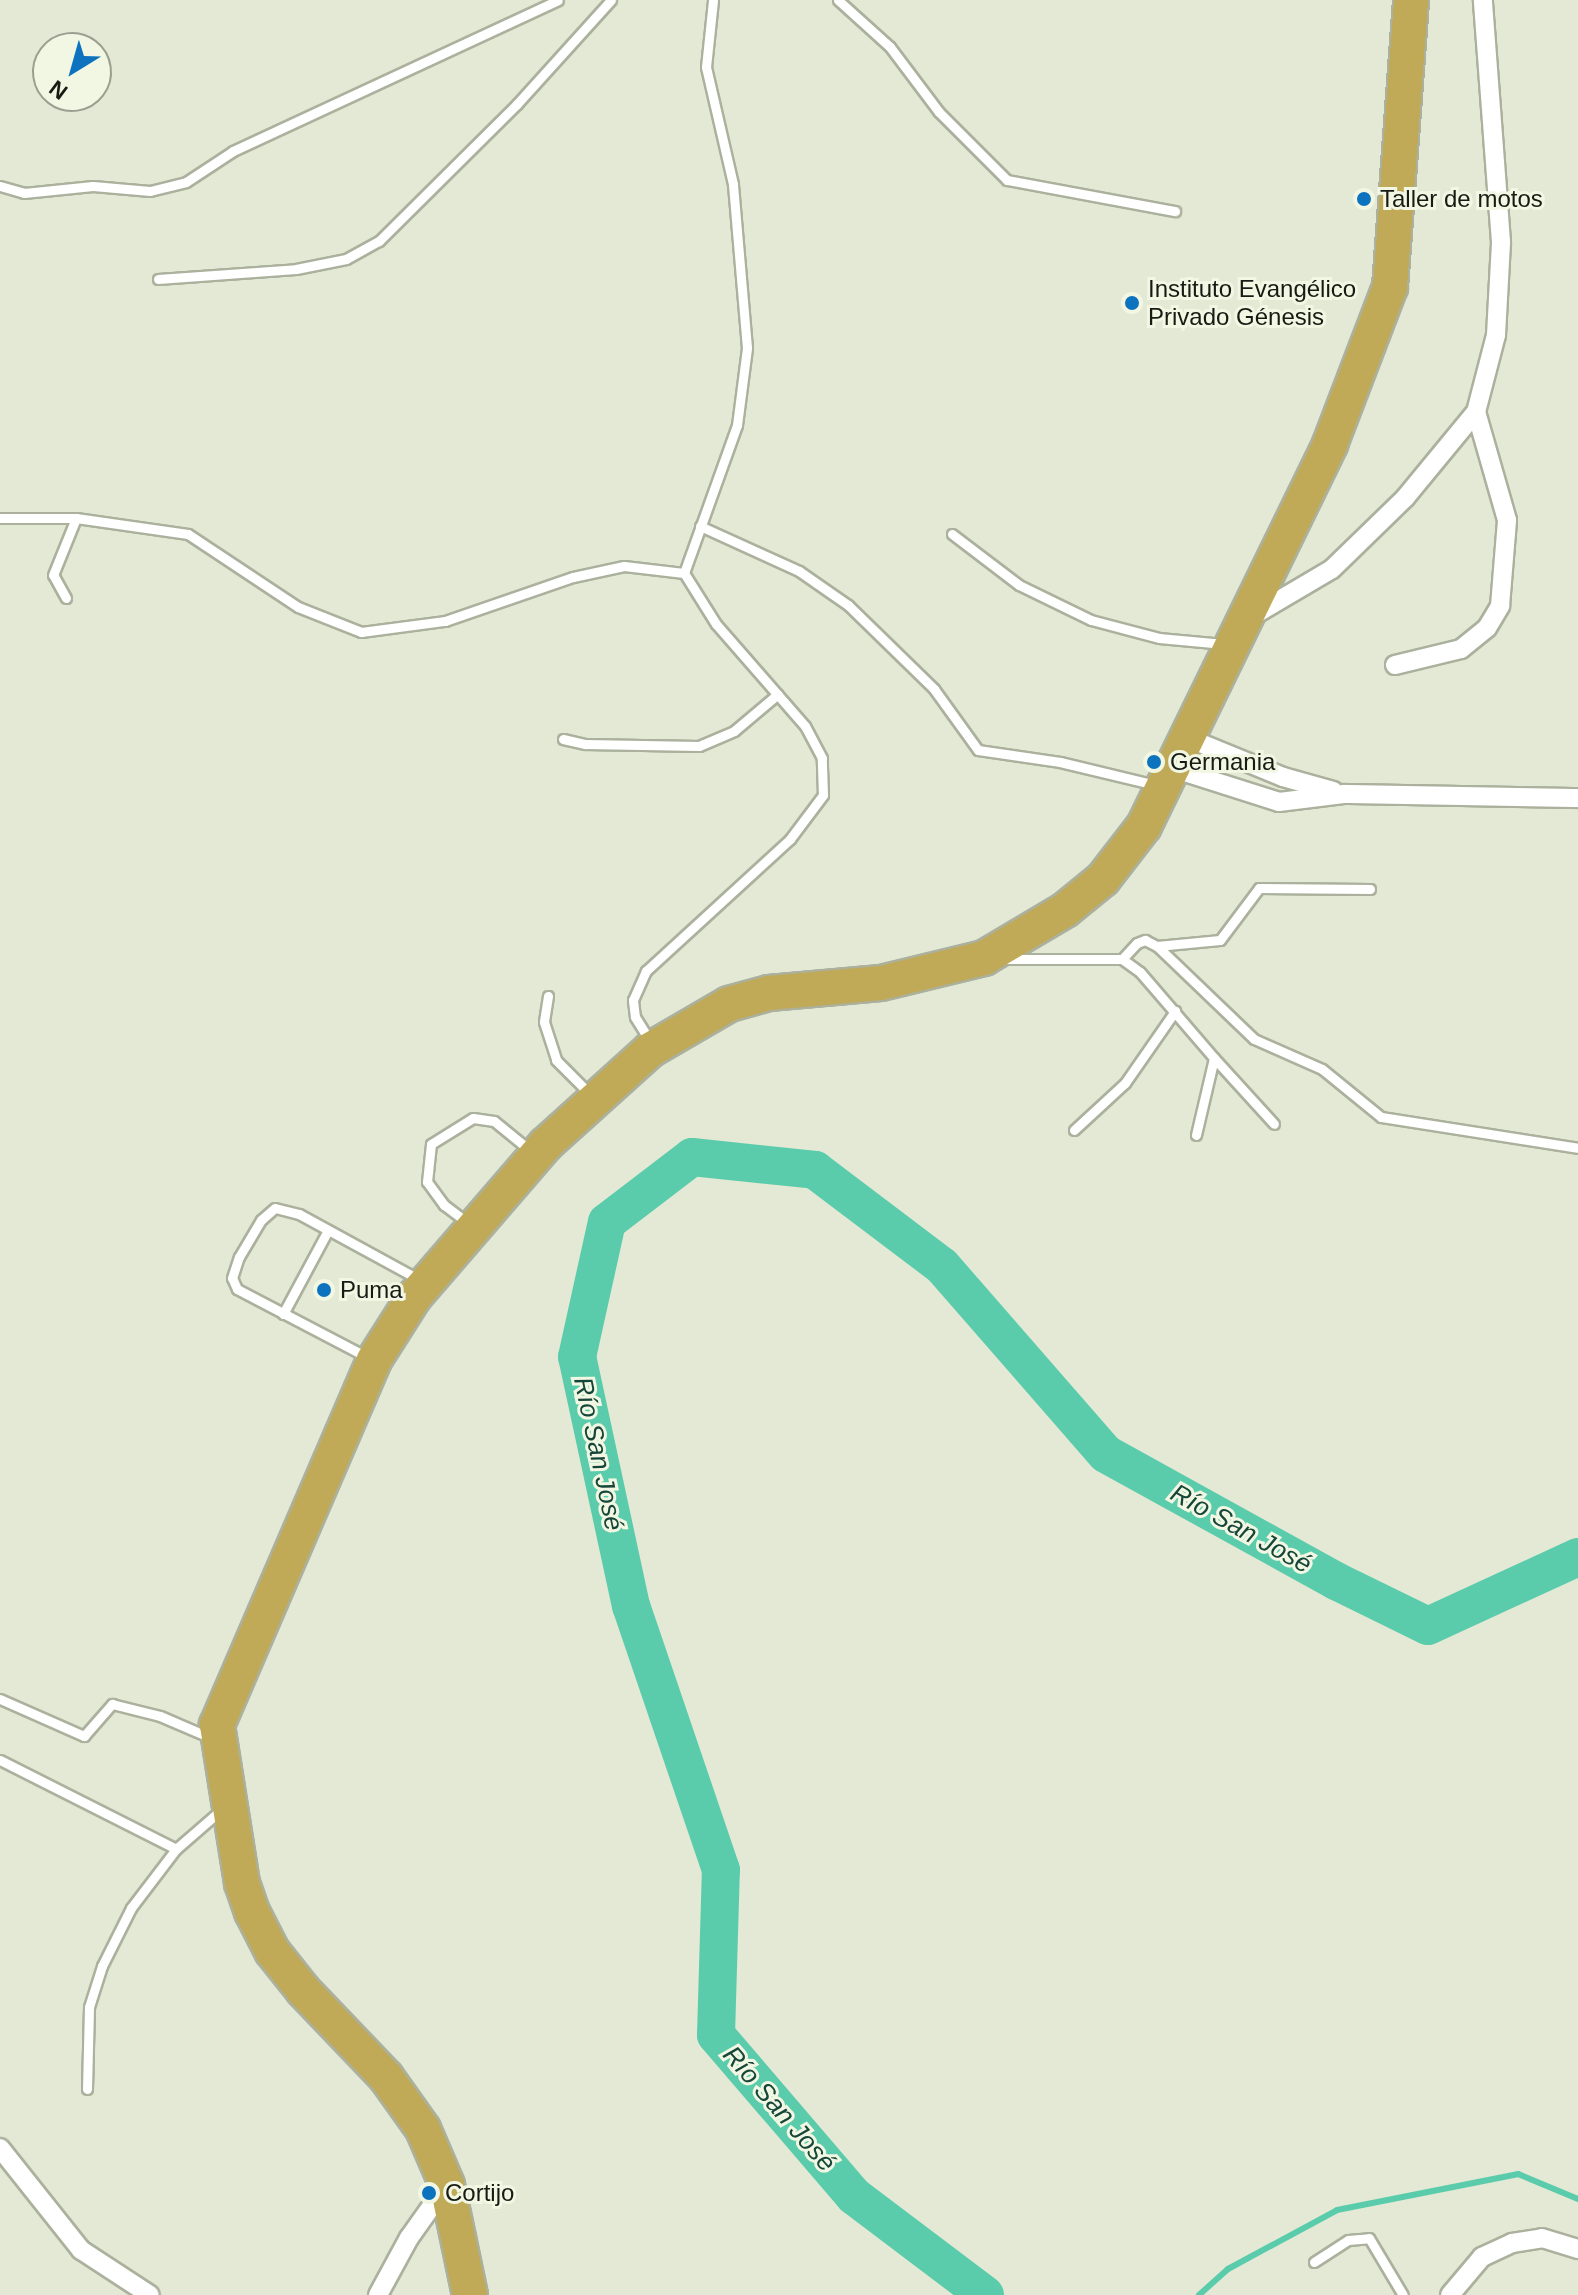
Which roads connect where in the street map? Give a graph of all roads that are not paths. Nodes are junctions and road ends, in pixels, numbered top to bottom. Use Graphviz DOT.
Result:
graph roads {
  1 [pos="558,0"];
  2 [pos="611,0"];
  3 [pos="713,0"];
  4 [pos="838,0"];
  5 [pos="1411,0"];
  6 [pos="1483,0"];
  7 [pos="0,186"];
  8 [pos="1175,211"];
  9 [pos="158,279"];
  10 [pos="1476,412"];
  11 [pos="0,518"];
  12 [pos="76,518"];
  13 [pos="700,526"];
  14 [pos="952,534"];
  15 [pos="684,573"];
  16 [pos="66,598"];
  17 [pos="1238,633"];
  18 [pos="1395,665"];
  19 [pos="778,694"];
  20 [pos="1188,738"];
  21 [pos="563,739"];
  22 [pos="1168,777"];
  23 [pos="1344,794"];
  24 [pos="1578,798"];
  25 [pos="1370,889"];
  26 [pos="1157,946"];
  27 [pos="984,958"];
  28 [pos="1122,959"];
  29 [pos="548,996"];
  30 [pos="1175,1011"];
  31 [pos="655,1047"];
  32 [pos="1214,1058"];
  33 [pos="594,1098"];
  34 [pos="1274,1124"];
  35 [pos="1074,1130"];
  36 [pos="1196,1135"];
  37 [pos="1578,1148"];
  38 [pos="535,1155"];
  39 [pos="471,1225"];
  40 [pos="328,1230"];
  41 [pos="425,1283"];
  42 [pos="283,1314"];
  43 [pos="374,1360"];
  44 [pos="0,1699"];
  45 [pos="220,1741"];
  46 [pos="0,1760"];
  47 [pos="230,1803"];
  48 [pos="176,1849"];
  49 [pos="87,2089"];
  50 [pos="0,2148"];
  51 [pos="447,2185"];
  52 [pos="1578,2249"];
  53 [pos="1314,2262"];
  54 [pos="150,2295"];
  55 [pos="378,2295"];
  56 [pos="470,2295"];
  57 [pos="1403,2295"];
  58 [pos="1450,2295"];
  1 -- 7 [label="lane"];
  2 -- 9 [label="lane"];
  3 -- 13 [label="lane"];
  4 -- 8 [label="lane"];
  5 -- 17 [label="highway"];
  6 -- 10 [label="street"];
  10 -- 17 [label="street"];
  10 -- 18 [label="street"];
  11 -- 12 [label="lane"];
  12 -- 15 [label="lane"];
  12 -- 16 [label="lane"];
  13 -- 15 [label="lane"];
  13 -- 22 [label="lane"];
  14 -- 17 [label="lane"];
  15 -- 19 [label="lane"];
  17 -- 20 [label="highway"];
  19 -- 21 [label="lane"];
  19 -- 31 [label="lane"];
  20 -- 22 [label="highway"];
  20 -- 23 [label="street"];
  22 -- 23 [label="street"];
  22 -- 27 [label="highway"];
  23 -- 24 [label="street"];
  25 -- 26 [label="lane"];
  26 -- 28 [label="lane"];
  26 -- 37 [label="lane"];
  27 -- 28 [label="lane"];
  27 -- 31 [label="highway"];
  28 -- 30 [label="lane"];
  29 -- 33 [label="lane"];
  30 -- 32 [label="lane"];
  30 -- 35 [label="lane"];
  31 -- 33 [label="highway"];
  32 -- 34 [label="lane"];
  32 -- 36 [label="lane"];
  33 -- 38 [label="highway"];
  38 -- 39 [label="highway"];
  38 -- 39 [label="lane"];
  39 -- 41 [label="highway"];
  40 -- 41 [label="lane"];
  40 -- 42 [label="lane"];
  40 -- 42 [label="lane"];
  41 -- 43 [label="highway"];
  42 -- 43 [label="lane"];
  43 -- 45 [label="highway"];
  44 -- 45 [label="lane"];
  45 -- 47 [label="highway"];
  46 -- 48 [label="lane"];
  47 -- 48 [label="lane"];
  47 -- 51 [label="highway"];
  48 -- 49 [label="lane"];
  50 -- 54 [label="street"];
  51 -- 55 [label="street"];
  51 -- 56 [label="highway"];
  52 -- 58 [label="street"];
  53 -- 57 [label="lane"];
}
